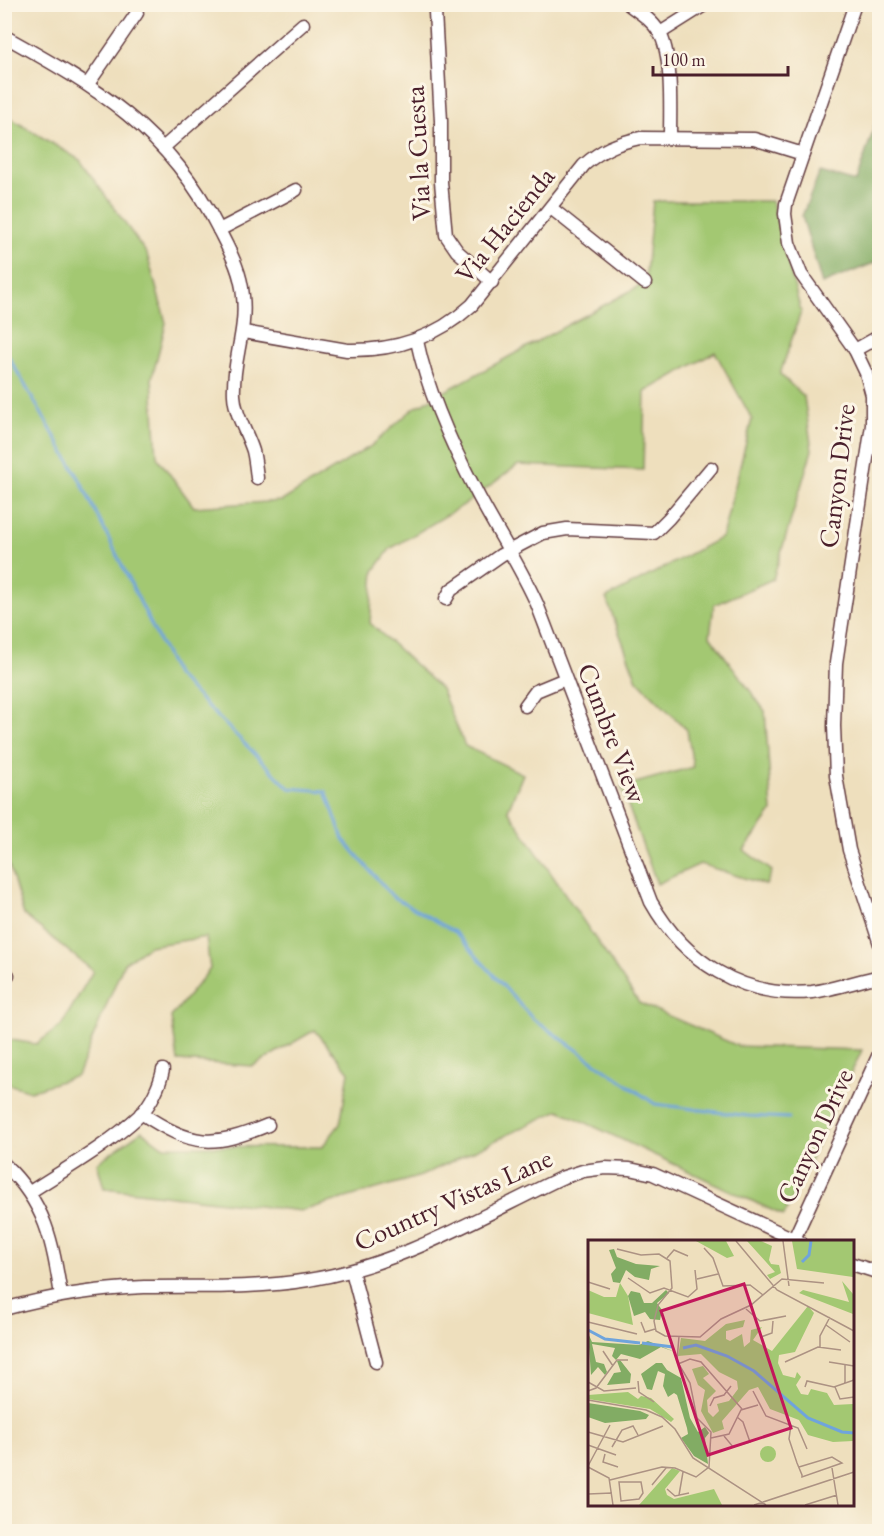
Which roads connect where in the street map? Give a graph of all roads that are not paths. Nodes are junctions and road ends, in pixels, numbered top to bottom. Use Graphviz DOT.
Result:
graph roads {
  1 [pos="437,4"];
  2 [pos="628,4"];
  3 [pos="706,4"];
  4 [pos="855,4"];
  5 [pos="137,13"];
  6 [pos="303,24"];
  7 [pos="660,33"];
  8 [pos="4,36"];
  9 [pos="88,84"];
  10 [pos="670,138"];
  11 [pos="164,147"];
  12 [pos="803,154"];
  13 [pos="296,190"];
  14 [pos="551,208"];
  15 [pos="219,230"];
  16 [pos="492,282"];
  17 [pos="645,283"];
  18 [pos="244,332"];
  19 [pos="879,336"];
  20 [pos="417,341"];
  21 [pos="855,350"];
  22 [pos="711,468"];
  23 [pos="257,478"];
  24 [pos="510,549"];
  25 [pos="446,599"];
  26 [pos="566,679"];
  27 [pos="525,706"];
  28 [pos="879,944"];
  29 [pos="879,976"];
  30 [pos="879,1053"];
  31 [pos="163,1070"];
  32 [pos="141,1113"];
  33 [pos="268,1125"];
  34 [pos="4,1164"];
  35 [pos="30,1192"];
  36 [pos="795,1240"];
  37 [pos="797,1240"];
  38 [pos="854,1265"];
  39 [pos="352,1271"];
  40 [pos="879,1273"];
  41 [pos="61,1295"];
  42 [pos="4,1309"];
  43 [pos="376,1362"];
  1 -- 16 [label="street, Via la Cuesta"];
  2 -- 7 [label="street"];
  3 -- 7 [label="street"];
  4 -- 12 [label="street, Canyon Drive"];
  5 -- 9 [label="street"];
  6 -- 11 [label="street"];
  7 -- 10 [label="street"];
  8 -- 9 [label="street"];
  9 -- 11 [label="street"];
  10 -- 12 [label="street, Via Hacienda"];
  10 -- 14 [label="street, Via Hacienda"];
  11 -- 15 [label="street"];
  12 -- 21 [label="street, Canyon Drive"];
  13 -- 15 [label="street"];
  14 -- 16 [label="street, Via Hacienda"];
  14 -- 17 [label="street"];
  15 -- 18 [label="street"];
  16 -- 20 [label="street, Via Hacienda"];
  18 -- 20 [label="street, Via Hacienda"];
  18 -- 23 [label="street"];
  19 -- 21 [label="street"];
  20 -- 24 [label="street, Cumbre View"];
  21 -- 28 [label="street, Canyon Drive"];
  22 -- 24 [label="street"];
  24 -- 25 [label="street"];
  24 -- 26 [label="street, Cumbre View"];
  26 -- 27 [label="street"];
  26 -- 29 [label="street, Cumbre View"];
  30 -- 37 [label="street, Canyon Drive"];
  31 -- 32 [label="street"];
  32 -- 33 [label="street"];
  32 -- 35 [label="street"];
  34 -- 35 [label="street"];
  35 -- 41 [label="street"];
  36 -- 39 [label="street, Country Vistas Lane"];
  38 -- 40 [label="street"];
  39 -- 41 [label="street, Country Vistas Lane"];
  39 -- 43 [label="street"];
  41 -- 42 [label="street, Country Vistas Lane"];
}
